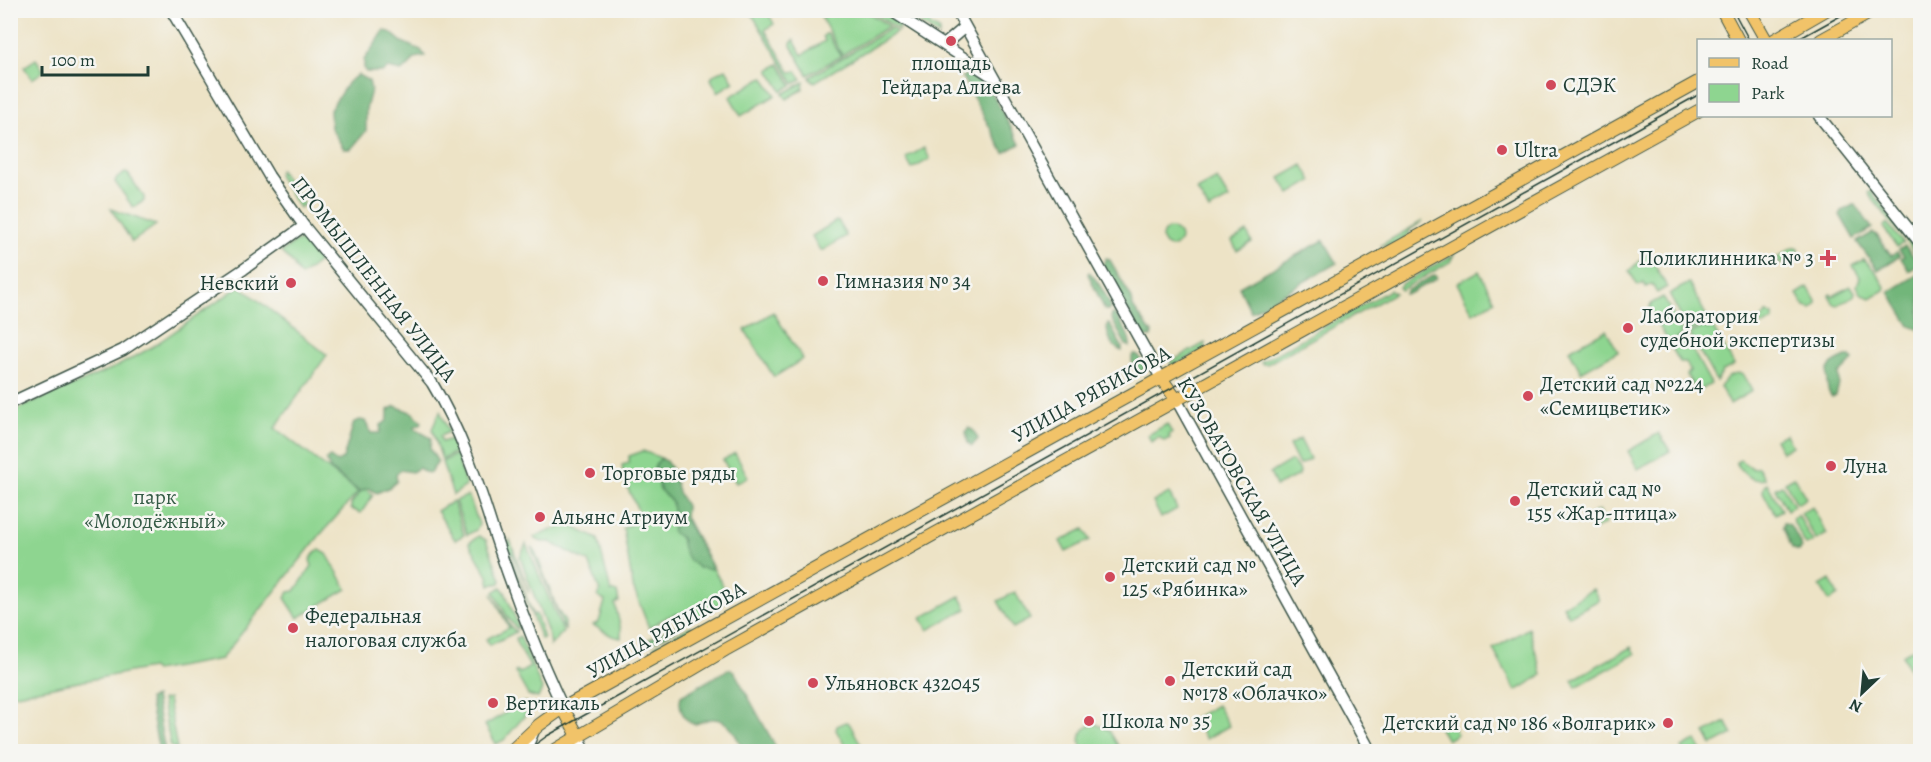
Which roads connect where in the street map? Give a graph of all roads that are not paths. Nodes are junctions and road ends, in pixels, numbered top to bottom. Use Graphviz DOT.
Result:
graph roads {
  1 [pos="171,10"];
  2 [pos="890,10"];
  3 [pos="956,10"];
  4 [pos="1722,10"];
  5 [pos="1749,10"];
  6 [pos="1826,10"];
  7 [pos="1875,10"];
  8 [pos="965,27"];
  9 [pos="1737,39"];
  10 [pos="1765,39"];
  11 [pos="1776,39"];
  12 [pos="1823,39"];
  13 [pos="944,45"];
  14 [pos="993,77"];
  15 [pos="1697,83"];
  16 [pos="1697,112"];
  17 [pos="1820,117"];
  18 [pos="304,226"];
  19 [pos="1920,243"];
  20 [pos="1161,378"];
  21 [pos="1176,399"];
  22 [pos="10,402"];
  23 [pos="563,708"];
  24 [pos="539,725"];
  25 [pos="578,736"];
  26 [pos="510,752"];
  27 [pos="525,752"];
  28 [pos="552,752"];
  29 [pos="586,752"];
  30 [pos="1371,752"];
  1 -- 18 [label="street, ПРОМЫШЛЕННАЯ УЛИЦА"];
  2 -- 13 [label="street"];
  3 -- 8 [label="street, КУЗОВАТОВСКАЯ УЛИЦА"];
  4 -- 9 [label="main road"];
  5 -- 10 [label="main road"];
  6 -- 11 [label="main road"];
  7 -- 12 [label="main road"];
  8 -- 13 [label="street"];
  8 -- 14 [label="street, КУЗОВАТОВСКАЯ УЛИЦА"];
  13 -- 14 [label="street"];
  14 -- 20 [label="street, КУЗОВАТОВСКАЯ УЛИЦА"];
  15 -- 20 [label="main road, УЛИЦА РЯБИКОВА"];
  16 -- 21 [label="main road"];
  17 -- 19 [label="street"];
  18 -- 22 [label="street"];
  18 -- 23 [label="street, ПРОМЫШЛЕННАЯ УЛИЦА"];
  20 -- 21 [label="main road, КУЗОВАТОВСКАЯ УЛИЦА"];
  20 -- 23 [label="main road, УЛИЦА РЯБИКОВА"];
  21 -- 25 [label="main road"];
  21 -- 30 [label="street, КУЗОВАТОВСКАЯ УЛИЦА"];
  23 -- 24 [label="main road, УЛИЦА РЯБИКОВА"];
  23 -- 25 [label="main road, ПРОМЫШЛЕННАЯ УЛИЦА"];
  24 -- 26 [label="main road, УЛИЦА РЯБИКОВА"];
  24 -- 27 [label="street"];
  25 -- 28 [label="main road"];
  25 -- 29 [label="street, ПРОМЫШЛЕННАЯ УЛИЦА"];
}
